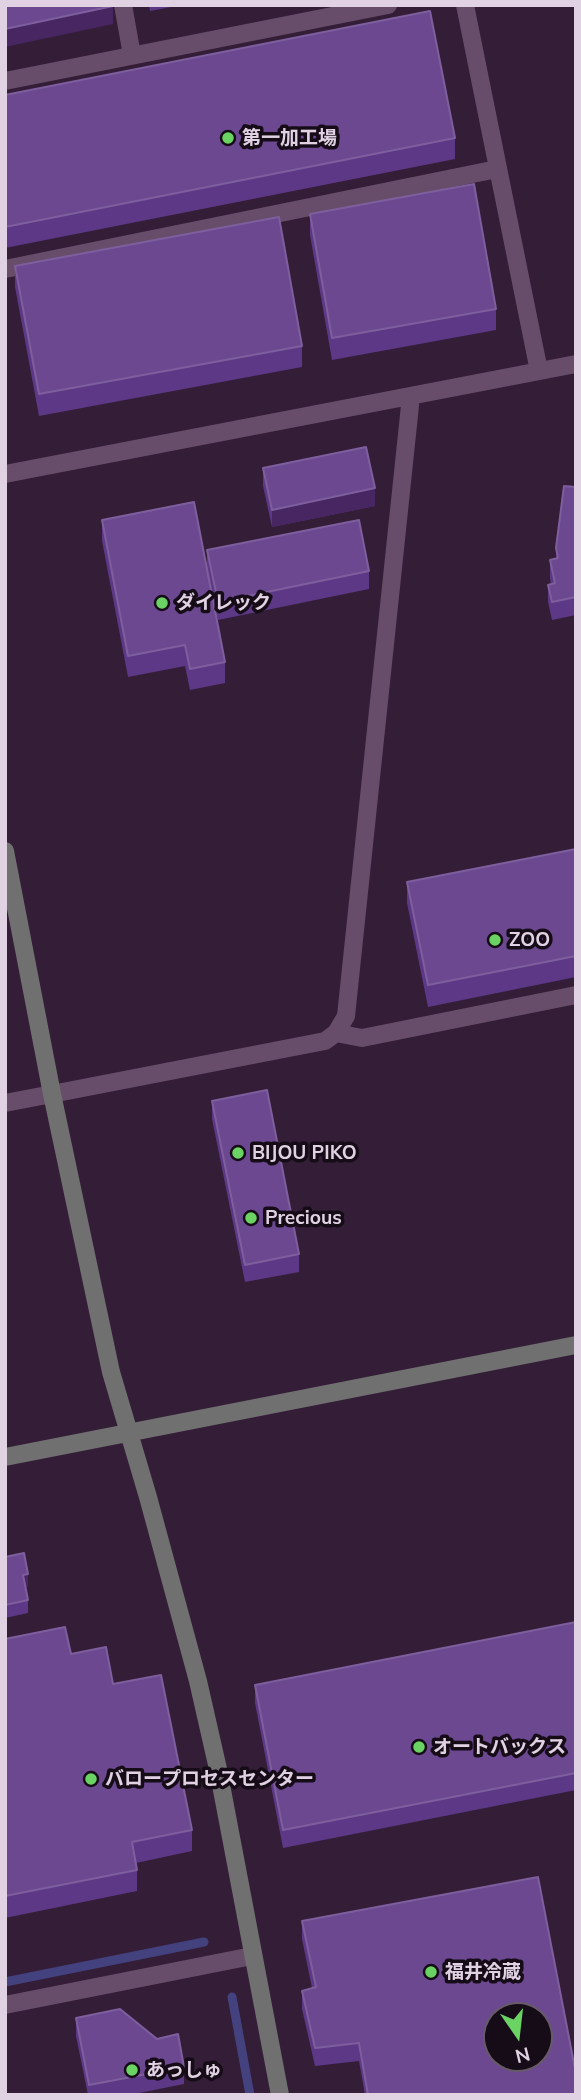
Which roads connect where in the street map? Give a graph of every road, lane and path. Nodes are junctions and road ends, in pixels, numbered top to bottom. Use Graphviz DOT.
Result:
graph roads {
  1 [pos="122,5"];
  2 [pos="388,5"];
  3 [pos="465,5"];
  4 [pos="132,55"];
  5 [pos="5,81"];
  6 [pos="497,169"];
  7 [pos="5,269"];
  8 [pos="576,363"];
  9 [pos="539,371"];
  10 [pos="411,396"];
  11 [pos="5,474"];
  12 [pos="5,851"];
  13 [pos="576,995"];
  14 [pos="336,1033"];
  15 [pos="52,1094"];
  16 [pos="5,1103"];
  17 [pos="576,1345"];
  18 [pos="128,1433"];
  19 [pos="5,1457"];
  20 [pos="252,1956"];
  21 [pos="5,2005"];
  22 [pos="280,2095"];
  1 -- 4 [label="street"];
  2 -- 4 [label="street"];
  3 -- 6 [label="street"];
  4 -- 5 [label="street"];
  6 -- 7 [label="street"];
  6 -- 9 [label="street"];
  8 -- 9 [label="street"];
  9 -- 10 [label="street"];
  10 -- 11 [label="street"];
  10 -- 14 [label="street"];
  12 -- 15 [label="street"];
  13 -- 14 [label="street"];
  14 -- 15 [label="street"];
  15 -- 16 [label="street"];
  15 -- 18 [label="street"];
  17 -- 18 [label="street"];
  18 -- 19 [label="street"];
  18 -- 20 [label="street"];
  20 -- 21 [label="street"];
  20 -- 22 [label="street"];
}
